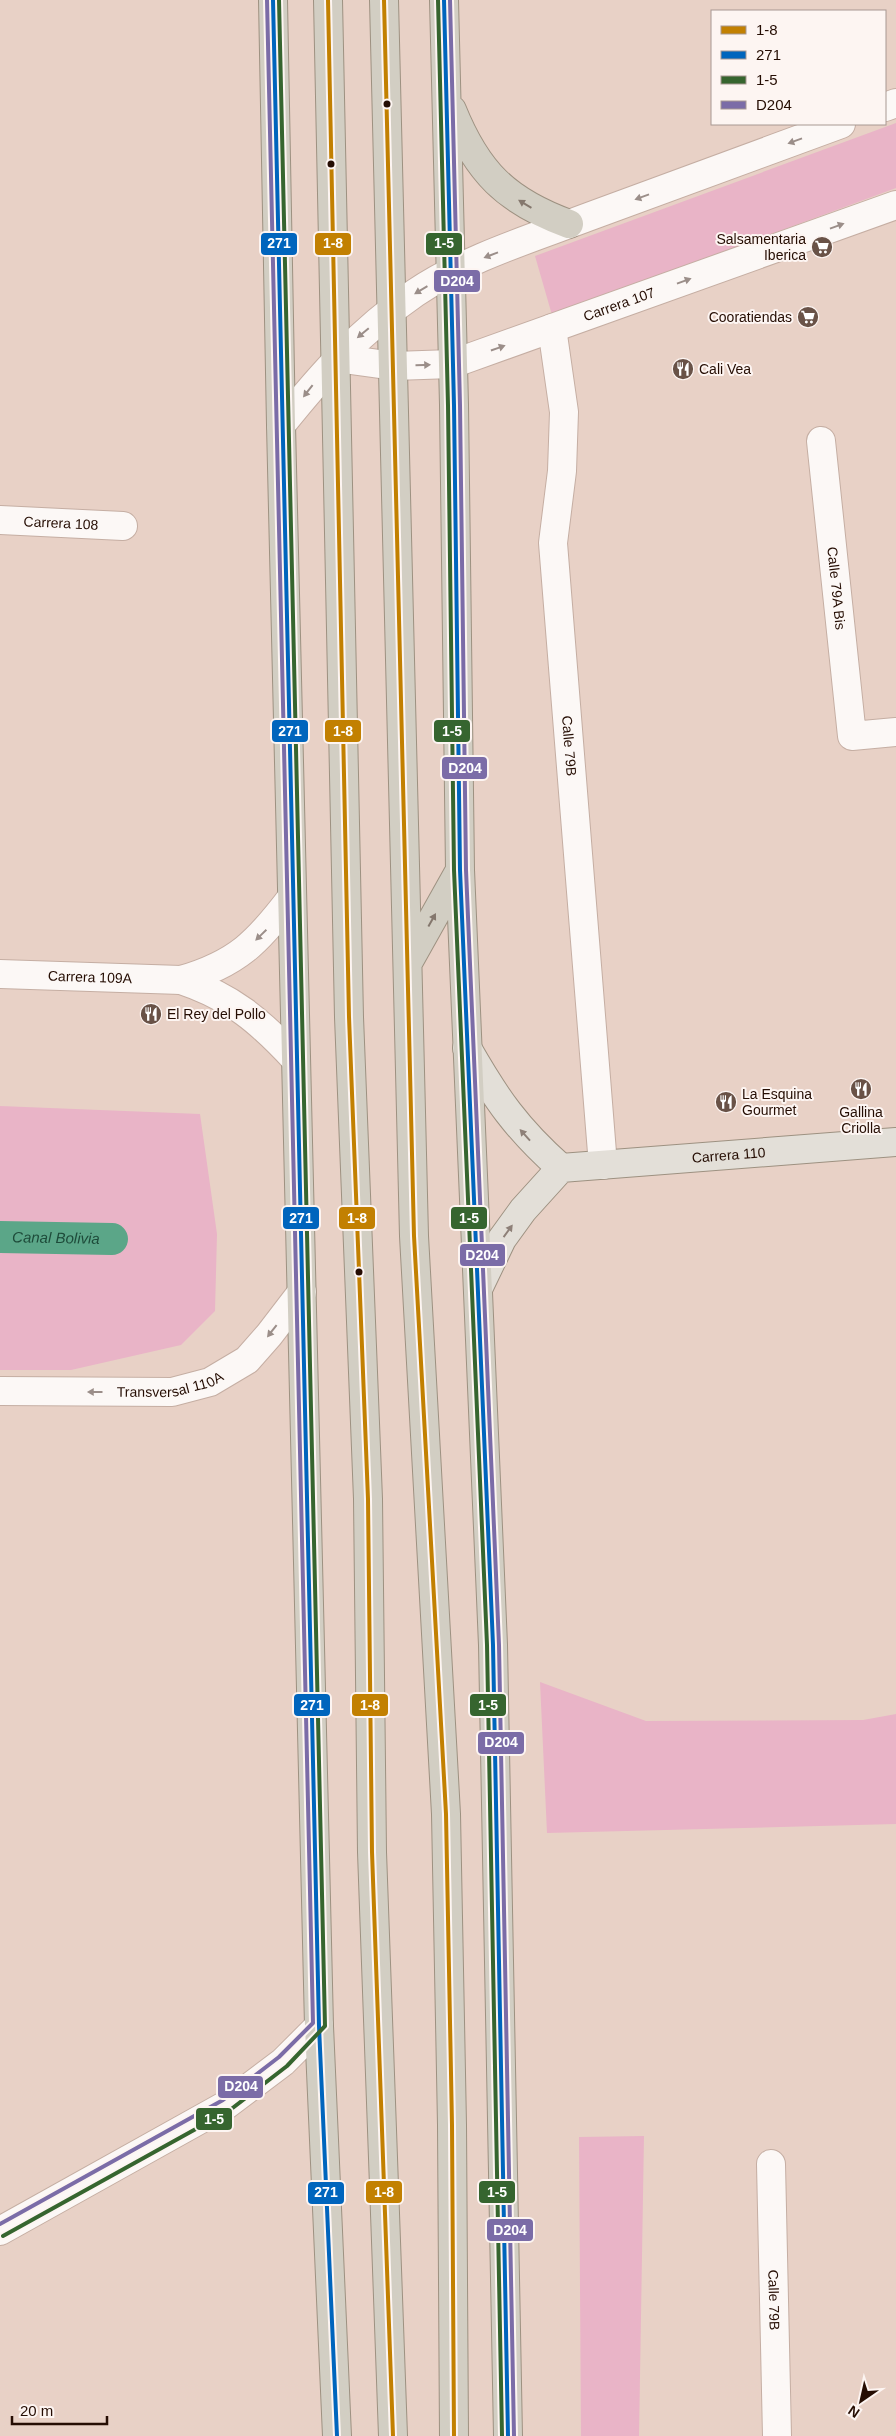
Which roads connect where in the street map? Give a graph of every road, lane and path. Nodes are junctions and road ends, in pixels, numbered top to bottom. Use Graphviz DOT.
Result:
graph roads {
  1 [pos="273,0"];
  2 [pos="328,0"];
  3 [pos="384,0"];
  4 [pos="444,0"];
  5 [pos="448,98"];
  6 [pos="837,125"];
  7 [pos="896,205"];
  8 [pos="569,224"];
  9 [pos="451,273"];
  10 [pos="393,310"];
  11 [pos="552,328"];
  12 [pos="336,358"];
  13 [pos="452,364"];
  14 [pos="394,366"];
  15 [pos="281,425"];
  16 [pos="821,441"];
  17 [pos="0,520"];
  18 [pos="123,526"];
  19 [pos="896,732"];
  20 [pos="460,870"];
  21 [pos="292,897"];
  22 [pos="408,962"];
  23 [pos="0,974"];
  24 [pos="181,980"];
  25 [pos="467,1048"];
  26 [pos="296,1060"];
  27 [pos="896,1142"];
  28 [pos="603,1165"];
  29 [pos="561,1168"];
  30 [pos="478,1290"];
  31 [pos="302,1292"];
  32 [pos="0,1391"];
  33 [pos="319,2026"];
  34 [pos="771,2164"];
  35 [pos="0,2231"];
  36 [pos="336,2436"];
  37 [pos="393,2436"];
  38 [pos="454,2436"];
  39 [pos="508,2436"];
  40 [pos="777,2436"];
  1 -- 15 [label="highway"];
  2 -- 12 [label="highway"];
  3 -- 10 [label="highway"];
  4 -- 5 [label="highway"];
  8 -- 5 [label="highway, one-way"];
  5 -- 9 [label="highway"];
  6 -- 8 [label="street, one-way"];
  11 -- 7 [label="street, Carrera 107, one-way"];
  8 -- 9 [label="street, one-way"];
  9 -- 10 [label="street, one-way"];
  9 -- 13 [label="highway"];
  10 -- 12 [label="street, one-way"];
  10 -- 14 [label="highway"];
  13 -- 11 [label="street, Carrera 107, one-way"];
  11 -- 28 [label="street, Calle 79B"];
  12 -- 14 [label="street, Carrera 107"];
  12 -- 15 [label="street, one-way"];
  12 -- 37 [label="highway"];
  14 -- 13 [label="street, Carrera 107, one-way"];
  13 -- 20 [label="highway"];
  14 -- 22 [label="highway"];
  15 -- 21 [label="highway"];
  16 -- 19 [label="street, Calle 79A Bis"];
  17 -- 18 [label="street, Carrera 108"];
  22 -- 20 [label="highway, one-way"];
  20 -- 25 [label="highway"];
  21 -- 24 [label="street, Carrera 109A, one-way"];
  21 -- 26 [label="highway"];
  22 -- 38 [label="highway"];
  23 -- 24 [label="street, Carrera 109A"];
  24 -- 26 [label="street, Carrera 109A"];
  29 -- 25 [label="main road, one-way"];
  25 -- 30 [label="highway"];
  26 -- 31 [label="highway"];
  27 -- 28 [label="main road, Carrera 110"];
  28 -- 29 [label="main road, Carrera 110"];
  30 -- 29 [label="main road, one-way"];
  30 -- 39 [label="highway"];
  31 -- 32 [label="street, Transversal 110A, one-way"];
  31 -- 33 [label="highway"];
  33 -- 35 [label="street"];
  33 -- 36 [label="highway"];
  34 -- 40 [label="street, Calle 79B"];
}
